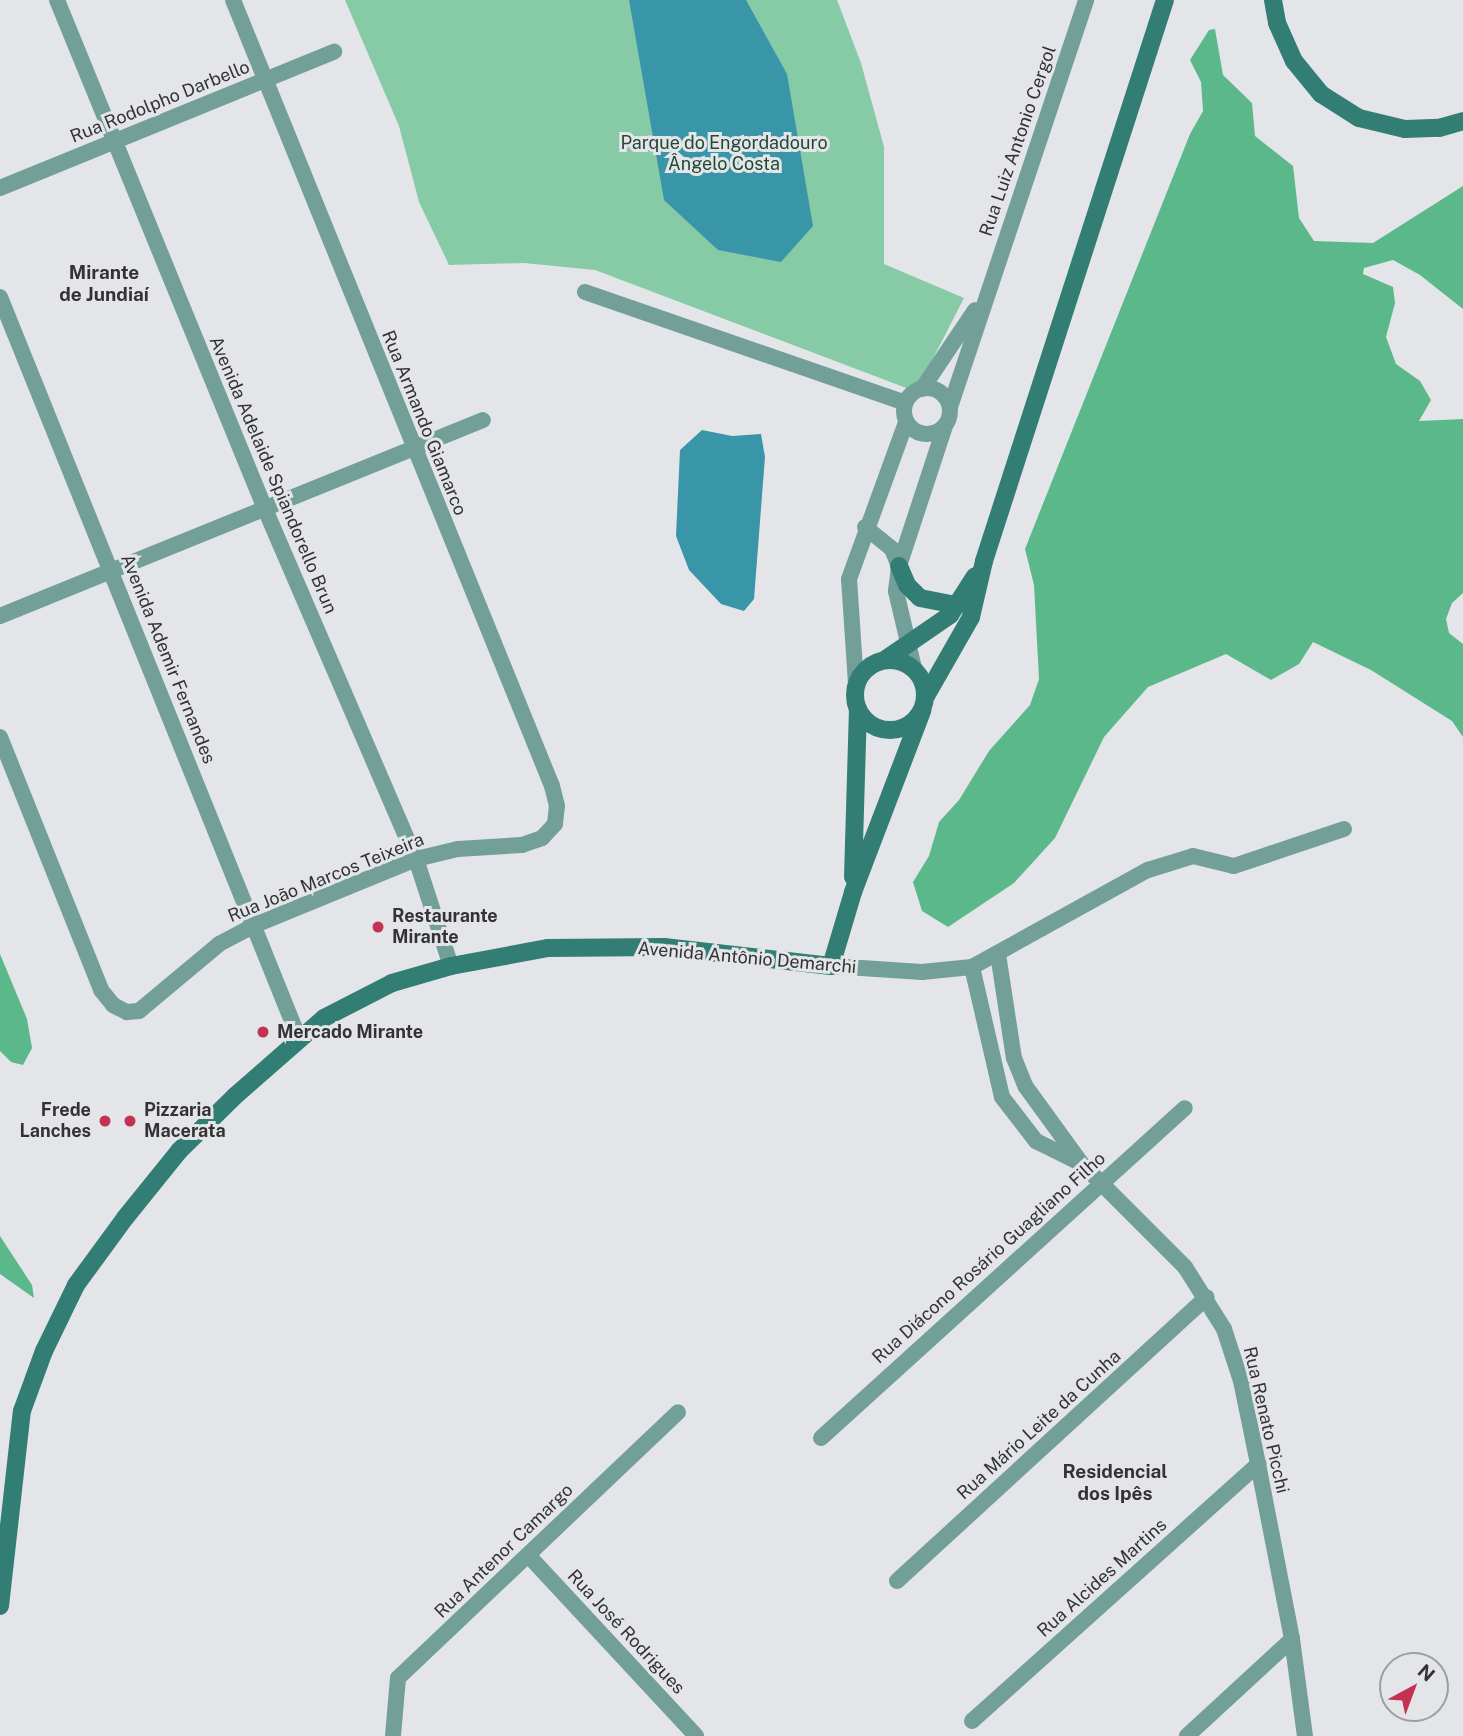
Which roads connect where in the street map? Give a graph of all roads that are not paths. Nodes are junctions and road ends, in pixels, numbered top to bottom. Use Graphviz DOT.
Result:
graph roads {
  1 [pos="57,0"];
  2 [pos="233,0"];
  3 [pos="1086,0"];
  4 [pos="1165,0"];
  5 [pos="1273,0"];
  6 [pos="334,52"];
  7 [pos="265,80"];
  8 [pos="1463,121"];
  9 [pos="115,141"];
  10 [pos="0,188"];
  11 [pos="585,292"];
  12 [pos="987,294"];
  13 [pos="0,298"];
  14 [pos="922,388"];
  15 [pos="905,403"];
  16 [pos="950,407"];
  17 [pos="483,421"];
  18 [pos="906,422"];
  19 [pos="945,426"];
  20 [pos="414,449"];
  21 [pos="265,509"];
  22 [pos="865,527"];
  23 [pos="984,561"];
  24 [pos="899,566"];
  25 [pos="111,571"];
  26 [pos="957,605"];
  27 [pos="0,616"];
  28 [pos="908,644"];
  29 [pos="886,659"];
  30 [pos="914,668"];
  31 [pos="856,684"];
  32 [pos="924,703"];
  33 [pos="858,709"];
  34 [pos="0,737"];
  35 [pos="1344,830"];
  36 [pos="522,845"];
  37 [pos="416,859"];
  38 [pos="853,892"];
  39 [pos="255,925"];
  40 [pos="999,954"];
  41 [pos="831,965"];
  42 [pos="451,966"];
  43 [pos="972,967"];
  44 [pos="298,1036"];
  45 [pos="1185,1108"];
  46 [pos="1082,1164"];
  47 [pos="1101,1182"];
  48 [pos="1208,1297"];
  49 [pos="678,1412"];
  50 [pos="821,1438"];
  51 [pos="1258,1464"];
  52 [pos="528,1555"];
  53 [pos="897,1581"];
  54 [pos="0,1606"];
  55 [pos="1292,1639"];
  56 [pos="972,1721"];
  57 [pos="393,1736"];
  58 [pos="696,1736"];
  59 [pos="1187,1736"];
  60 [pos="1305,1736"];
  1 -- 9 [label="street, Avenida Adelaide Spiandorello Brun"];
  2 -- 7 [label="street, Rua Armando Giamarco"];
  3 -- 12 [label="street, Rua Luiz Antonio Cergol"];
  4 -- 23 [label="street"];
  5 -- 8 [label="street"];
  6 -- 7 [label="street, Rua Rodolpho Darbello"];
  7 -- 9 [label="street, Rua Rodolpho Darbello"];
  7 -- 20 [label="street, Rua Armando Giamarco"];
  9 -- 10 [label="street, Rua Rodolpho Darbello"];
  9 -- 21 [label="street, Avenida Adelaide Spiandorello Brun"];
  11 -- 15 [label="street"];
  12 -- 14 [label="street, Rua Luiz Antonio Cergol"];
  12 -- 16 [label="street, Rua Luiz Antonio Cergol"];
  13 -- 25 [label="street, Avenida Ademir Fernandes"];
  14 -- 15 [label="street, Rua Luiz Antonio Cergol"];
  14 -- 16 [label="street"];
  15 -- 18 [label="street"];
  16 -- 19 [label="street, Rua Luiz Antonio Cergol"];
  17 -- 20 [label="street"];
  18 -- 19 [label="street"];
  18 -- 22 [label="street"];
  19 -- 24 [label="street, Rua Luiz Antonio Cergol"];
  20 -- 21 [label="street"];
  20 -- 36 [label="street, Rua Armando Giamarco"];
  21 -- 25 [label="street"];
  21 -- 37 [label="street, Avenida Adelaide Spiandorello Brun"];
  22 -- 24 [label="street"];
  22 -- 31 [label="street"];
  23 -- 26 [label="street"];
  23 -- 32 [label="street"];
  24 -- 26 [label="street"];
  24 -- 28 [label="street, Rua Luiz Antonio Cergol"];
  25 -- 27 [label="street"];
  25 -- 39 [label="street, Avenida Ademir Fernandes"];
  26 -- 28 [label="street"];
  28 -- 29 [label="street"];
  28 -- 30 [label="street, Rua Luiz Antonio Cergol"];
  29 -- 30 [label="street"];
  29 -- 31 [label="street"];
  30 -- 32 [label="street"];
  31 -- 33 [label="street"];
  32 -- 33 [label="street"];
  32 -- 38 [label="street"];
  33 -- 38 [label="street"];
  34 -- 39 [label="street, Rua João Marcos Teixeira"];
  35 -- 40 [label="street, Avenida Antônio Demarchi"];
  36 -- 37 [label="street, Rua João Marcos Teixeira"];
  37 -- 39 [label="street, Rua João Marcos Teixeira"];
  37 -- 42 [label="street, Avenida Adelaide Spiandorello Brun"];
  38 -- 41 [label="street"];
  39 -- 44 [label="street, Avenida Ademir Fernandes"];
  40 -- 43 [label="street, Avenida Antônio Demarchi"];
  40 -- 46 [label="street, Rua Renato Picchi"];
  41 -- 42 [label="street, Avenida Antônio Demarchi"];
  41 -- 43 [label="street, Avenida Antônio Demarchi"];
  42 -- 44 [label="street, Avenida Antônio Demarchi"];
  43 -- 46 [label="street, Rua Renato Picchi"];
  44 -- 54 [label="street, Avenida Antônio Demarchi"];
  45 -- 47 [label="street, Rua Diácono Rosário Guagliano Filho"];
  46 -- 47 [label="street, Rua Renato Picchi"];
  47 -- 48 [label="street, Rua Renato Picchi"];
  47 -- 50 [label="street, Rua Diácono Rosário Guagliano Filho"];
  48 -- 51 [label="street, Rua Renato Picchi"];
  48 -- 53 [label="street, Rua Mário Leite da Cunha"];
  49 -- 52 [label="street, Rua Antenor Camargo"];
  51 -- 55 [label="street, Rua Renato Picchi"];
  51 -- 56 [label="street, Rua Alcides Martins"];
  52 -- 57 [label="street, Rua Antenor Camargo"];
  52 -- 58 [label="street, Rua José Rodrigues"];
  55 -- 59 [label="street"];
  55 -- 60 [label="street, Rua Renato Picchi"];
}
